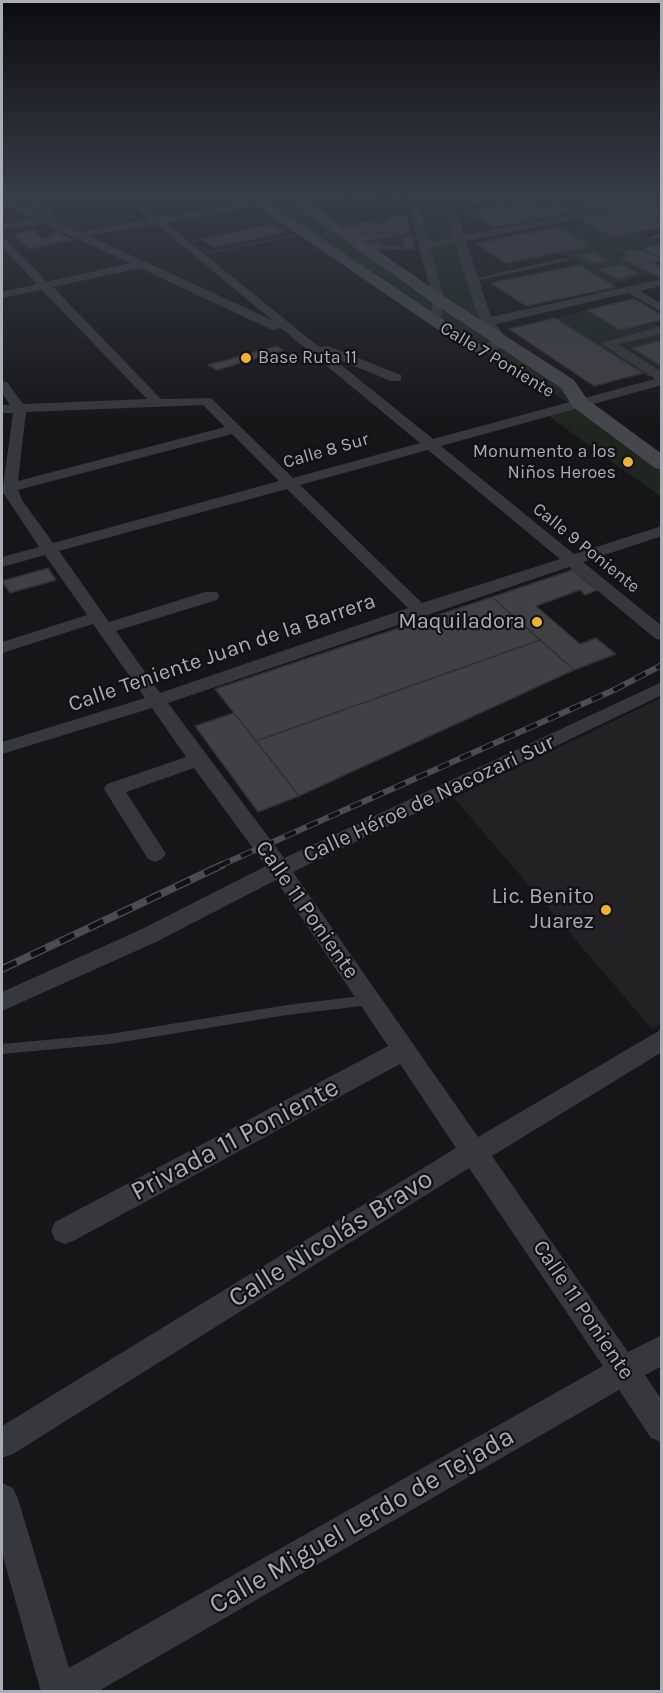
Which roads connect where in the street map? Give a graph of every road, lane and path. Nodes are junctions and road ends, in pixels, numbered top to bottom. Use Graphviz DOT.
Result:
graph roads {
  1 [pos="30,272"];
  2 [pos="107,272"];
  3 [pos="160,272"];
  4 [pos="220,272"];
  5 [pos="360,272"];
  6 [pos="398,272"];
  7 [pos="431,272"];
  8 [pos="469,272"];
  9 [pos="509,272"];
  10 [pos="471,280"];
  11 [pos="662,282"];
  12 [pos="43,286"];
  13 [pos="629,289"];
  14 [pos="2,294"];
  15 [pos="438,300"];
  16 [pos="662,309"];
  17 [pos="487,322"];
  18 [pos="435,323"];
  19 [pos="662,330"];
  20 [pos="306,342"];
  21 [pos="502,342"];
  22 [pos="477,349"];
  23 [pos="500,361"];
  24 [pos="396,378"];
  25 [pos="662,380"];
  26 [pos="2,384"];
  27 [pos="554,394"];
  28 [pos="158,403"];
  29 [pos="575,404"];
  30 [pos="2,409"];
  31 [pos="20,409"];
  32 [pos="235,429"];
  33 [pos="428,443"];
  34 [pos="657,456"];
  35 [pos="289,482"];
  36 [pos="6,489"];
  37 [pos="662,531"];
  38 [pos="48,549"];
  39 [pos="572,561"];
  40 [pos="2,562"];
  41 [pos="211,596"];
  42 [pos="419,610"];
  43 [pos="100,623"];
  44 [pos="662,635"];
  45 [pos="2,648"];
  46 [pos="662,688"];
  47 [pos="156,701"];
  48 [pos="2,748"];
  49 [pos="198,760"];
  50 [pos="155,854"];
  51 [pos="280,869"];
  52 [pos="370,1000"];
  53 [pos="2,1002"];
  54 [pos="662,1039"];
  55 [pos="2,1049"];
  56 [pos="405,1049"];
  57 [pos="474,1150"];
  58 [pos="65,1231"];
  59 [pos="662,1349"];
  60 [pos="624,1372"];
  61 [pos="662,1427"];
  62 [pos="2,1443"];
  63 [pos="2,1498"];
  64 [pos="60,1692"];
  1 -- 12 [label="street"];
  2 -- 12 [label="street"];
  3 -- 20 [label="street"];
  4 -- 20 [label="street, Calle 9 Poniente"];
  5 -- 18 [label="main road, Calle 7 Poniente"];
  6 -- 15 [label="main road, Calle 7 Poniente"];
  7 -- 15 [label="street"];
  8 -- 10 [label="street"];
  9 -- 10 [label="lane"];
  10 -- 17 [label="street"];
  11 -- 13 [label="street"];
  12 -- 14 [label="street"];
  12 -- 28 [label="street"];
  13 -- 16 [label="street"];
  13 -- 17 [label="street"];
  15 -- 18 [label="street"];
  15 -- 21 [label="main road, Calle 7 Poniente"];
  17 -- 21 [label="street"];
  18 -- 22 [label="main road, Calle 7 Poniente"];
  19 -- 25 [label="street"];
  20 -- 24 [label="street"];
  20 -- 33 [label="street, Calle 9 Poniente"];
  21 -- 22 [label="street"];
  21 -- 29 [label="main road, Calle 7 Poniente"];
  22 -- 23 [label="main road, Calle 7 Poniente"];
  25 -- 29 [label="street, Calle 8 Sur"];
  26 -- 31 [label="street"];
  27 -- 29 [label="main road, Calle 7 Poniente"];
  28 -- 31 [label="street"];
  28 -- 32 [label="street"];
  29 -- 33 [label="street, Calle 8 Sur"];
  29 -- 34 [label="main road, Calle 7 Poniente"];
  30 -- 31 [label="street"];
  31 -- 36 [label="street"];
  32 -- 35 [label="street"];
  32 -- 36 [label="street"];
  33 -- 35 [label="street, Calle 8 Sur"];
  33 -- 39 [label="street, Calle 9 Poniente"];
  35 -- 38 [label="street, Calle 8 Sur"];
  35 -- 42 [label="street"];
  36 -- 38 [label="street, Calle 11 Poniente"];
  37 -- 39 [label="street, Calle Teniente Juan de la Barrera"];
  38 -- 40 [label="street, Calle 8 Sur"];
  38 -- 43 [label="street, Calle 11 Poniente"];
  39 -- 42 [label="street, Calle Teniente Juan de la Barrera"];
  39 -- 44 [label="street, Calle 9 Poniente"];
  41 -- 43 [label="street"];
  42 -- 47 [label="street, Calle Teniente Juan de la Barrera"];
  43 -- 45 [label="street"];
  43 -- 47 [label="street, Calle 11 Poniente"];
  46 -- 51 [label="street, Calle Héroe de Nacozari Sur"];
  47 -- 48 [label="street, Calle Teniente Juan de la Barrera"];
  47 -- 49 [label="street, Calle 11 Poniente"];
  49 -- 50 [label="street"];
  49 -- 51 [label="street, Calle 11 Poniente"];
  51 -- 52 [label="street, Calle 11 Poniente"];
  51 -- 53 [label="street, Calle Héroe de Nacozari Sur"];
  52 -- 55 [label="lane"];
  52 -- 56 [label="street, Calle 11 Poniente"];
  54 -- 57 [label="street, Calle Nicolás Bravo"];
  56 -- 57 [label="street, Calle 11 Poniente"];
  56 -- 58 [label="street, Privada 11 Poniente"];
  57 -- 60 [label="street, Calle 11 Poniente"];
  57 -- 62 [label="street, Calle Nicolás Bravo"];
  59 -- 60 [label="street, Calle Miguel Lerdo de Tejada"];
  60 -- 61 [label="street, Calle 11 Poniente"];
  60 -- 64 [label="street, Calle Miguel Lerdo de Tejada"];
  63 -- 64 [label="street"];
}
